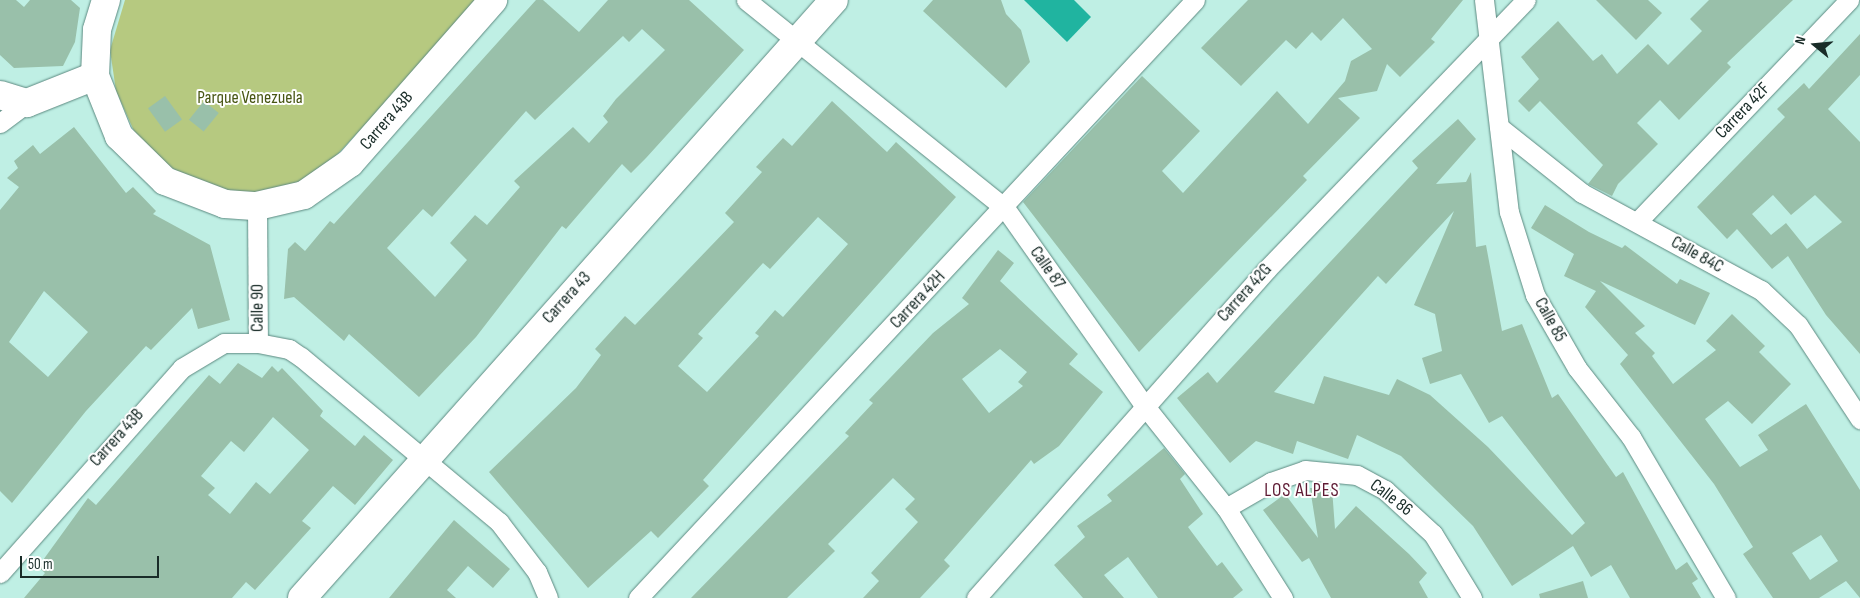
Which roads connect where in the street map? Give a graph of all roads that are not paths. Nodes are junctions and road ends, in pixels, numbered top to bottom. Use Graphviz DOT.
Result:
graph roads {
  1 [pos="106,0"];
  2 [pos="493,0"];
  3 [pos="746,0"];
  4 [pos="834,0"];
  5 [pos="1195,0"];
  6 [pos="1484,0"];
  7 [pos="1526,0"];
  8 [pos="1849,0"];
  9 [pos="1491,40"];
  10 [pos="796,42"];
  11 [pos="95,76"];
  12 [pos="0,95"];
  13 [pos="27,103"];
  14 [pos="0,123"];
  15 [pos="1499,126"];
  16 [pos="257,206"];
  17 [pos="1005,208"];
  18 [pos="1637,222"];
  19 [pos="258,343"];
  20 [pos="1144,405"];
  21 [pos="1860,419"];
  22 [pos="426,457"];
  23 [pos="1226,508"];
  24 [pos="0,573"];
  25 [pos="302,598"];
  26 [pos="548,598"];
  27 [pos="638,598"];
  28 [pos="976,598"];
  29 [pos="1283,598"];
  30 [pos="1472,598"];
  31 [pos="1726,598"];
  1 -- 11 [label="street"];
  2 -- 16 [label="street, Carrera 43B"];
  3 -- 10 [label="street, Calle 87"];
  4 -- 10 [label="street, Carrera 43"];
  5 -- 17 [label="street, Carrera 42H"];
  6 -- 9 [label="street, Calle 85"];
  7 -- 9 [label="street, Carrera 42G"];
  8 -- 18 [label="street, Carrera 42F"];
  9 -- 15 [label="street, Calle 85"];
  9 -- 20 [label="street, Carrera 42G"];
  10 -- 17 [label="street, Calle 87"];
  10 -- 22 [label="street, Carrera 43"];
  11 -- 13 [label="street"];
  11 -- 16 [label="street"];
  12 -- 13 [label="street"];
  13 -- 14 [label="street"];
  15 -- 18 [label="street, Calle 84C"];
  15 -- 31 [label="street, Calle 85"];
  16 -- 19 [label="street, Calle 90"];
  17 -- 20 [label="street, Calle 87"];
  17 -- 27 [label="street, Carrera 42H"];
  18 -- 21 [label="street, Calle 84C"];
  19 -- 22 [label="street, Calle 90"];
  19 -- 24 [label="street, Carrera 43B"];
  20 -- 23 [label="street, Calle 87"];
  20 -- 28 [label="street, Carrera 42G"];
  22 -- 25 [label="street, Carrera 43"];
  22 -- 26 [label="street, Calle 90"];
  23 -- 29 [label="street, Calle 87"];
  23 -- 30 [label="street, Calle 86"];
}
